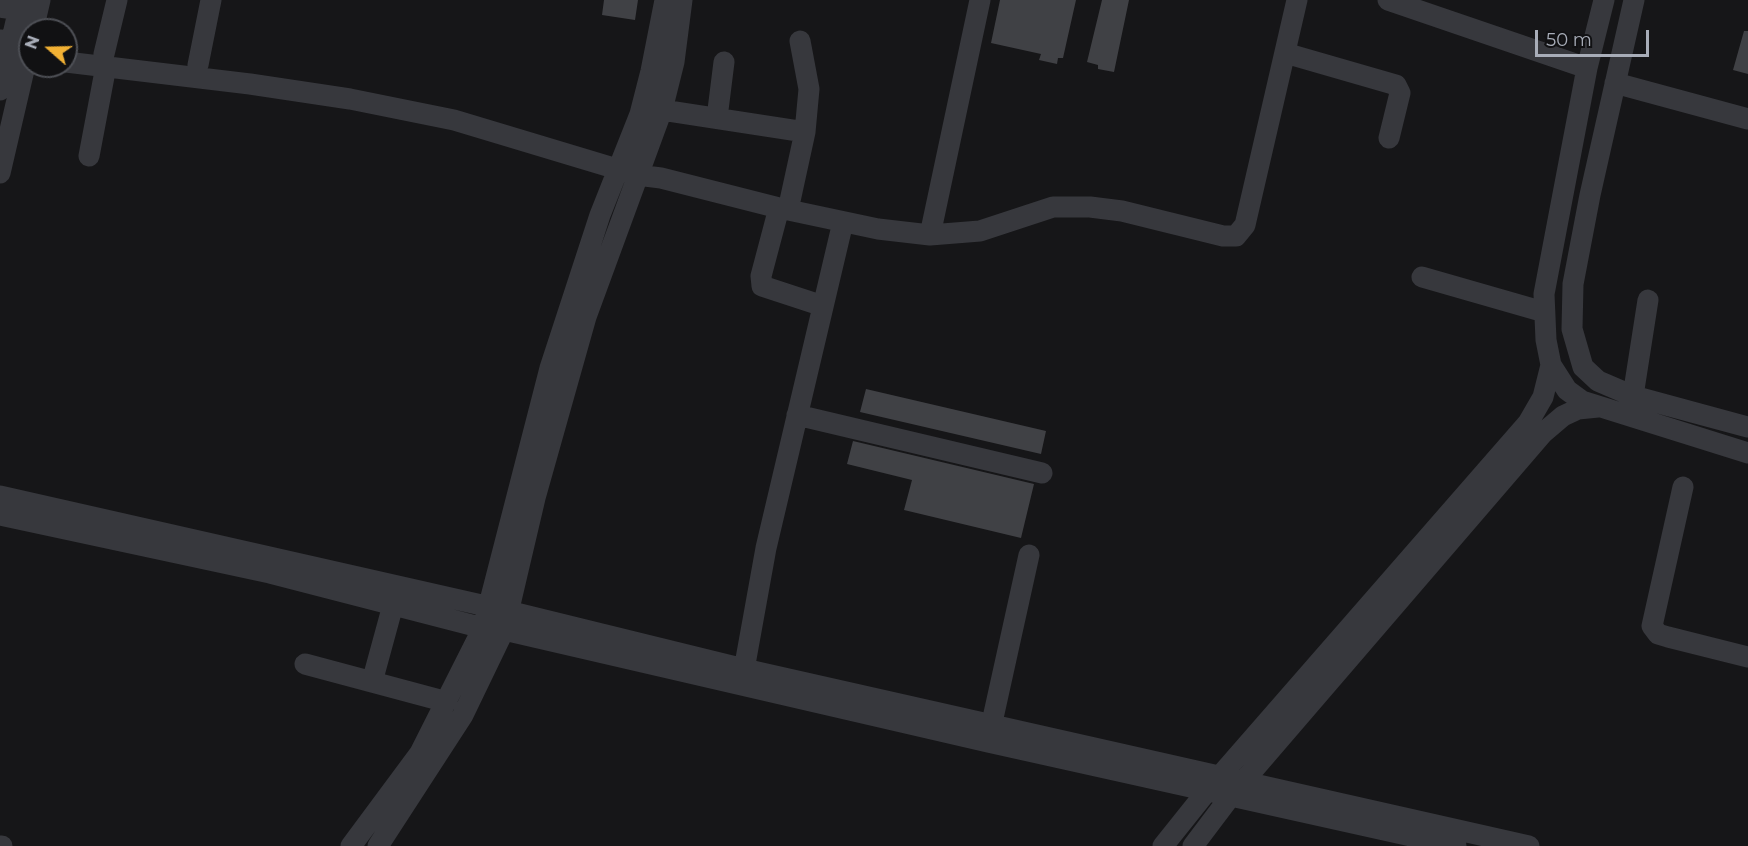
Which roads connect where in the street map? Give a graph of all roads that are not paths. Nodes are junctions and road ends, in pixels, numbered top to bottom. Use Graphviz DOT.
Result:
graph roads {
  1 [pos="40,0"];
  2 [pos="117,0"];
  3 [pos="212,0"];
  4 [pos="664,0"];
  5 [pos="682,0"];
  6 [pos="980,0"];
  7 [pos="1297,0"];
  8 [pos="1604,0"];
  9 [pos="1634,0"];
  10 [pos="1400,2"];
  11 [pos="13,6"];
  12 [pos="36,18"];
  13 [pos="800,41"];
  14 [pos="13,50"];
  15 [pos="78,52"];
  16 [pos="1285,53"];
  17 [pos="105,60"];
  18 [pos="78,61"];
  19 [pos="724,62"];
  20 [pos="198,65"];
  21 [pos="1587,68"];
  22 [pos="1615,83"];
  23 [pos="0,90"];
  24 [pos="662,110"];
  25 [pos="717,118"];
  26 [pos="1748,119"];
  27 [pos="804,132"];
  28 [pos="1389,138"];
  29 [pos="89,156"];
  30 [pos="629,168"];
  31 [pos="0,173"];
  32 [pos="784,209"];
  33 [pos="843,222"];
  34 [pos="930,235"];
  35 [pos="1422,277"];
  36 [pos="1648,300"];
  37 [pos="823,306"];
  38 [pos="1544,312"];
  39 [pos="1551,365"];
  40 [pos="1633,396"];
  41 [pos="1598,406"];
  42 [pos="797,415"];
  43 [pos="1748,427"];
  44 [pos="1748,453"];
  45 [pos="1042,473"];
  46 [pos="1683,487"];
  47 [pos="0,496"];
  48 [pos="0,515"];
  49 [pos="1029,555"];
  50 [pos="393,605"];
  51 [pos="496,619"];
  52 [pos="1748,657"];
  53 [pos="305,664"];
  54 [pos="743,677"];
  55 [pos="372,682"];
  56 [pos="447,702"];
  57 [pos="990,733"];
  58 [pos="1214,783"];
  59 [pos="1237,789"];
  60 [pos="351,846"];
  61 [pos="378,846"];
  62 [pos="1163,846"];
  63 [pos="1192,846"];
  64 [pos="1456,846"];
  65 [pos="1529,846"];
  1 -- 12 [label="street"];
  2 -- 17 [label="street"];
  3 -- 20 [label="street"];
  4 -- 30 [label="street"];
  5 -- 24 [label="street"];
  6 -- 34 [label="street"];
  7 -- 16 [label="street"];
  8 -- 21 [label="street"];
  9 -- 22 [label="street"];
  10 -- 21 [label="street"];
  11 -- 14 [label="street"];
  13 -- 27 [label="street"];
  14 -- 23 [label="street"];
  14 -- 31 [label="street"];
  15 -- 17 [label="street"];
  16 -- 28 [label="street"];
  16 -- 34 [label="street"];
  17 -- 18 [label="street"];
  17 -- 20 [label="street"];
  17 -- 29 [label="street"];
  17 -- 30 [label="street"];
  19 -- 25 [label="street"];
  20 -- 30 [label="street"];
  21 -- 38 [label="street"];
  22 -- 26 [label="street"];
  22 -- 40 [label="street"];
  24 -- 25 [label="street"];
  24 -- 30 [label="street"];
  25 -- 27 [label="street"];
  27 -- 32 [label="street"];
  30 -- 32 [label="street"];
  30 -- 51 [label="street"];
  32 -- 33 [label="street"];
  32 -- 37 [label="street"];
  33 -- 34 [label="street"];
  33 -- 37 [label="street"];
  35 -- 38 [label="street"];
  36 -- 40 [label="street"];
  37 -- 42 [label="street"];
  38 -- 39 [label="street"];
  39 -- 41 [label="street"];
  39 -- 58 [label="street"];
  40 -- 43 [label="street"];
  41 -- 44 [label="street"];
  41 -- 59 [label="street"];
  42 -- 45 [label="street"];
  42 -- 54 [label="street"];
  46 -- 52 [label="street"];
  47 -- 51 [label="street"];
  48 -- 50 [label="street"];
  49 -- 57 [label="street"];
  50 -- 51 [label="street"];
  50 -- 55 [label="street"];
  51 -- 54 [label="street"];
  51 -- 56 [label="street"];
  51 -- 61 [label="street"];
  53 -- 55 [label="street"];
  54 -- 57 [label="street"];
  55 -- 56 [label="street"];
  56 -- 60 [label="street"];
  57 -- 58 [label="street"];
  58 -- 59 [label="street"];
  58 -- 62 [label="street"];
  59 -- 63 [label="street"];
  59 -- 64 [label="street"];
  59 -- 65 [label="street"];
}
